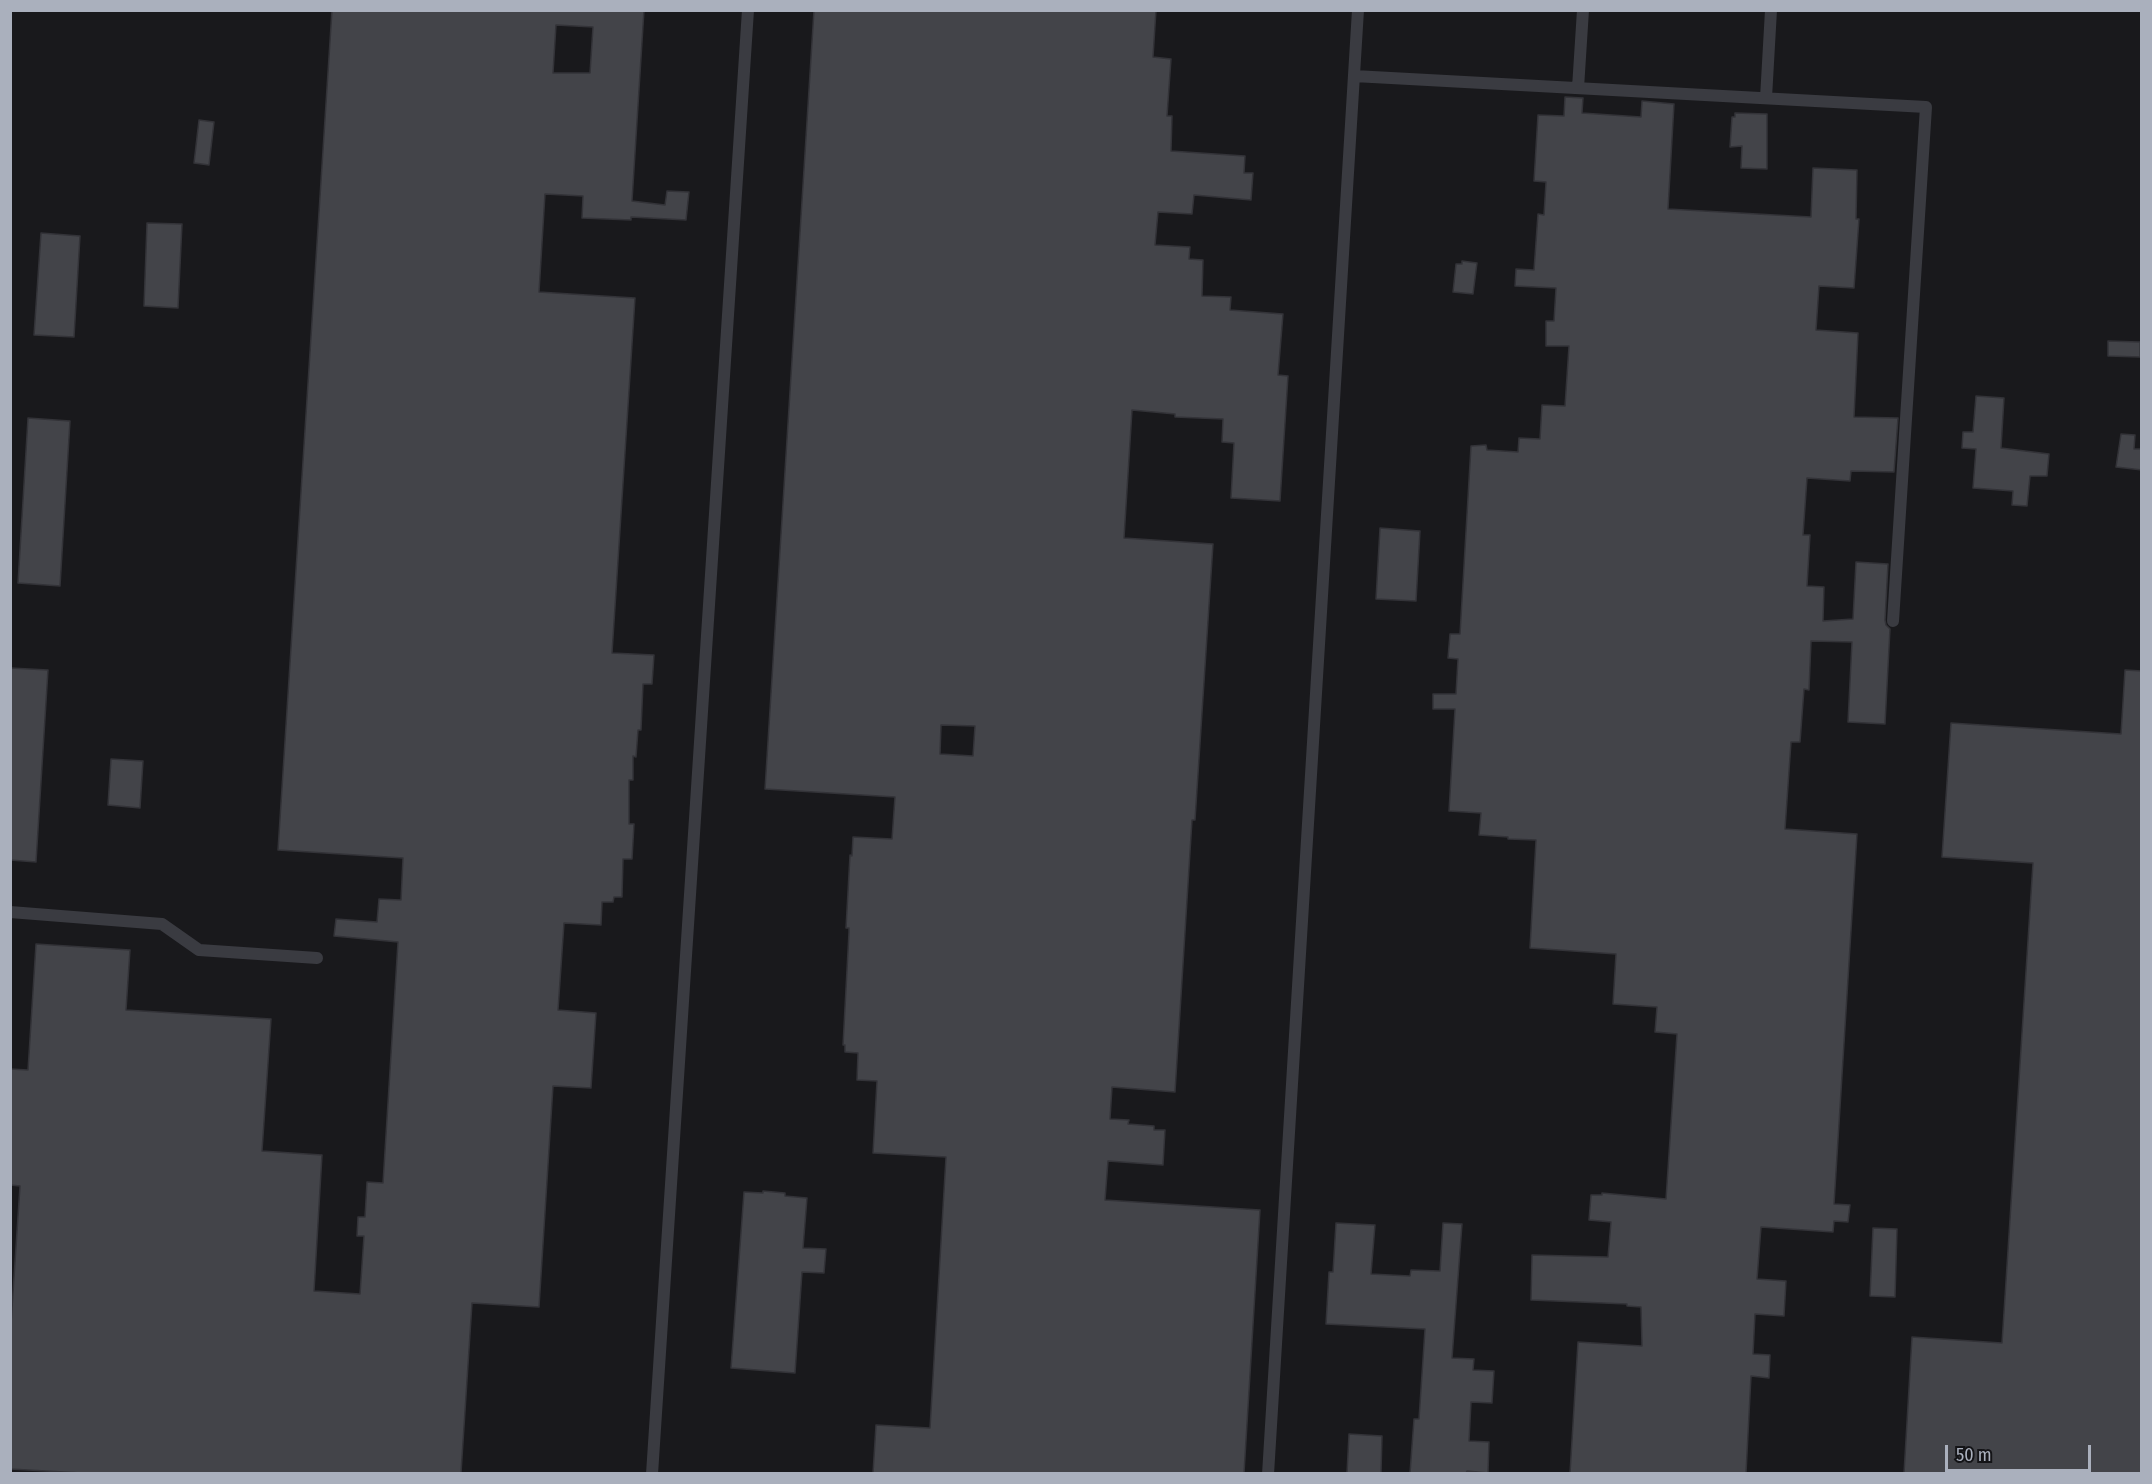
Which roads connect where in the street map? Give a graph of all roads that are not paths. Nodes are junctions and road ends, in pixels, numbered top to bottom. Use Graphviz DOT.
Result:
graph roads {
  1 [pos="748,10"];
  2 [pos="1359,10"];
  3 [pos="1583,10"];
  4 [pos="1771,10"];
  5 [pos="1354,76"];
  6 [pos="1578,88"];
  7 [pos="1766,98"];
  8 [pos="1893,621"];
  9 [pos="10,912"];
  10 [pos="317,958"];
  11 [pos="652,1473"];
  12 [pos="1268,1473"];
  1 -- 11 [label="lane"];
  2 -- 5 [label="lane"];
  3 -- 6 [label="lane"];
  4 -- 7 [label="lane"];
  5 -- 6 [label="lane"];
  5 -- 12 [label="lane"];
  6 -- 7 [label="lane"];
  7 -- 8 [label="lane"];
  9 -- 10 [label="lane"];
}
